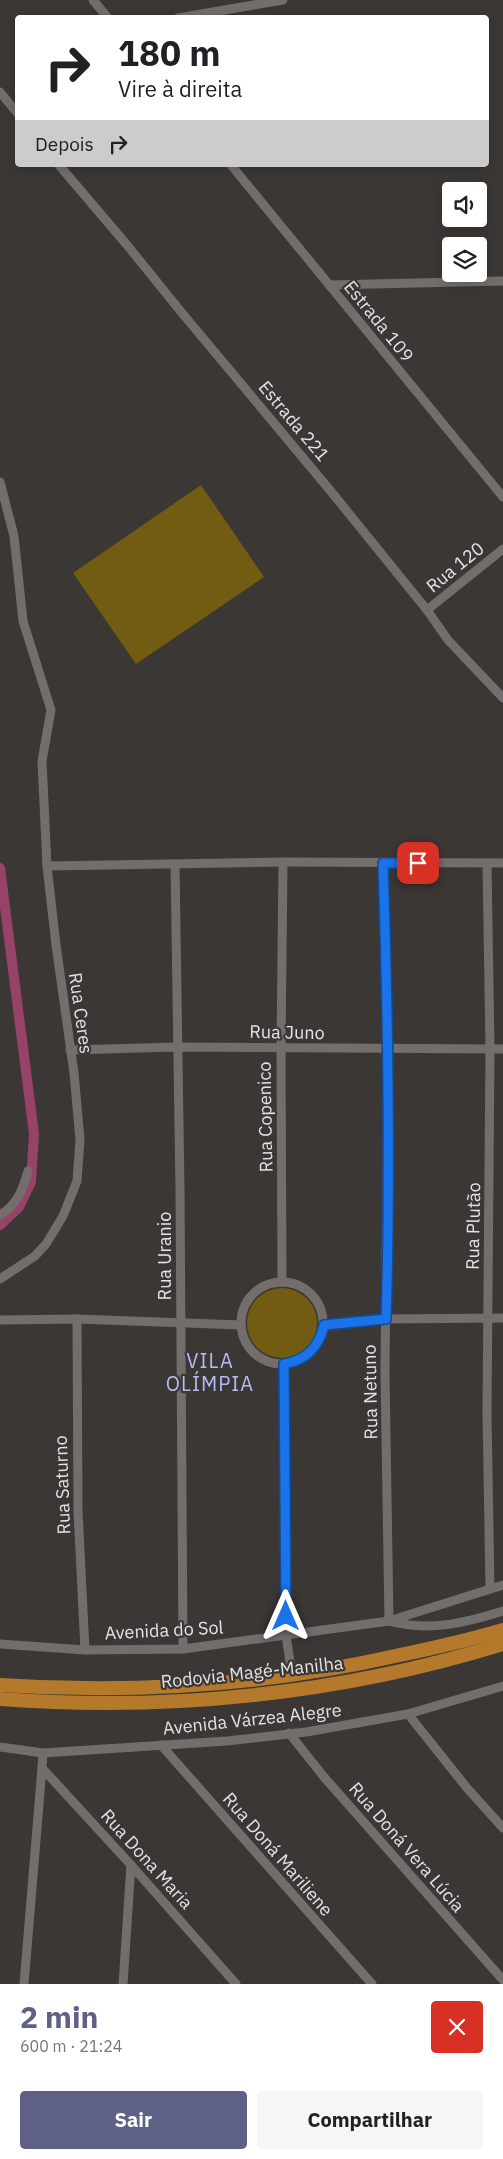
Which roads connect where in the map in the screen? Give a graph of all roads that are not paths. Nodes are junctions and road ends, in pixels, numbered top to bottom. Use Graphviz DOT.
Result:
graph roads {
  1 [pos="93,0"];
  2 [pos="283,0"];
  3 [pos="106,15"];
  4 [pos="196,15"];
  5 [pos="0,92"];
  6 [pos="15,110"];
  7 [pos="61,167"];
  8 [pos="233,167"];
  9 [pos="503,281"];
  10 [pos="328,285"];
  11 [pos="0,482"];
  12 [pos="503,497"];
  13 [pos="503,549"];
  14 [pos="427,610"];
  15 [pos="503,698"];
  16 [pos="283,862"];
  17 [pos="383,863"];
  18 [pos="487,863"];
  19 [pos="175,864"];
  20 [pos="503,864"];
  21 [pos="47,866"];
  22 [pos="177,1047"];
  23 [pos="281,1048"];
  24 [pos="388,1048"];
  25 [pos="490,1049"];
  26 [pos="503,1049"];
  27 [pos="70,1050"];
  28 [pos="28,1171"];
  29 [pos="0,1215"];
  30 [pos="0,1279"];
  31 [pos="282,1282"];
  32 [pos="488,1318"];
  33 [pos="503,1318"];
  34 [pos="77,1319"];
  35 [pos="386,1319"];
  36 [pos="0,1320"];
  37 [pos="180,1322"];
  38 [pos="241,1325"];
  39 [pos="324,1325"];
  40 [pos="284,1364"];
  41 [pos="503,1585"];
  42 [pos="490,1589"];
  43 [pos="503,1612"];
  44 [pos="390,1621"];
  45 [pos="503,1630"];
  46 [pos="286,1635"];
  47 [pos="0,1644"];
  48 [pos="503,1644"];
  49 [pos="183,1649"];
  50 [pos="85,1650"];
  51 [pos="292,1676"];
  52 [pos="0,1686"];
  53 [pos="503,1686"];
  54 [pos="0,1700"];
  55 [pos="408,1714"];
  56 [pos="288,1733"];
  57 [pos="161,1745"];
  58 [pos="0,1746"];
  59 [pos="43,1753"];
  60 [pos="42,1768"];
  61 [pos="503,1828"];
  62 [pos="132,1865"];
  63 [pos="225,1972"];
  64 [pos="503,1980"];
  65 [pos="24,1984"];
  66 [pos="123,1984"];
  67 [pos="224,1984"];
  68 [pos="236,1984"];
  69 [pos="372,1984"];
  1 -- 3 [label="street"];
  2 -- 4 [label="street"];
  5 -- 6 [label="street"];
  7 -- 14 [label="street, Estrada 221"];
  8 -- 10 [label="street, Estrada 109"];
  9 -- 10 [label="street"];
  10 -- 12 [label="street, Estrada 109"];
  11 -- 21 [label="street, Rua Ceres"];
  13 -- 14 [label="street, Rua 120"];
  14 -- 15 [label="street, Estrada 221"];
  16 -- 17 [label="street"];
  16 -- 19 [label="street"];
  16 -- 23 [label="street, Rua Copenico"];
  17 -- 18 [label="street"];
  17 -- 24 [label="street, Rua Netuno"];
  18 -- 20 [label="street"];
  18 -- 25 [label="street, Rua Plutão"];
  19 -- 21 [label="street"];
  19 -- 22 [label="street, Rua Uranio"];
  21 -- 27 [label="street, Rua Ceres"];
  22 -- 23 [label="street, Rua Juno"];
  22 -- 27 [label="street, Rua Juno"];
  22 -- 37 [label="street, Rua Uranio"];
  23 -- 24 [label="street, Rua Juno"];
  23 -- 31 [label="street, Rua Copenico"];
  24 -- 25 [label="street, Rua Juno"];
  24 -- 35 [label="street, Rua Netuno"];
  25 -- 26 [label="street, Rua Juno"];
  25 -- 32 [label="street, Rua Plutão"];
  27 -- 30 [label="street, Rua Ceres"];
  28 -- 29 [label="street"];
  31 -- 38 [label="street"];
  31 -- 39 [label="street"];
  32 -- 33 [label="street"];
  32 -- 35 [label="street"];
  32 -- 42 [label="street, Rua Plutão"];
  34 -- 36 [label="street"];
  34 -- 37 [label="street"];
  34 -- 50 [label="street, Rua Saturno"];
  35 -- 39 [label="street"];
  35 -- 44 [label="street, Rua Netuno"];
  37 -- 38 [label="street"];
  37 -- 49 [label="street, Rua Uranio"];
  38 -- 40 [label="street"];
  39 -- 40 [label="street"];
  40 -- 46 [label="street"];
  41 -- 42 [label="street, Avenida do Sol"];
  42 -- 44 [label="street, Avenida do Sol"];
  43 -- 44 [label="street"];
  44 -- 46 [label="street, Avenida do Sol"];
  45 -- 51 [label="highway, Rodovia Magé-Manilha"];
  46 -- 49 [label="street, Avenida do Sol"];
  46 -- 51 [label="street"];
  47 -- 50 [label="street, Avenida do Sol"];
  48 -- 54 [label="highway, Rodovia Magé-Manilha"];
  49 -- 50 [label="street, Avenida do Sol"];
  51 -- 52 [label="highway, Rodovia Magé-Manilha"];
  53 -- 55 [label="street, Avenida Várzea Alegre"];
  55 -- 56 [label="street, Avenida Várzea Alegre"];
  55 -- 61 [label="street"];
  56 -- 57 [label="street, Avenida Várzea Alegre"];
  56 -- 64 [label="street, Rua Doná Vera Lúcia"];
  57 -- 59 [label="street, Avenida Várzea Alegre"];
  57 -- 69 [label="street, Rua Doná Mariliene"];
  58 -- 59 [label="street, Avenida Várzea Alegre"];
  59 -- 60 [label="street"];
  60 -- 62 [label="street, Rua Dona Maria"];
  60 -- 65 [label="street"];
  62 -- 63 [label="street, Rua Dona Maria"];
  62 -- 66 [label="street"];
  63 -- 67 [label="street"];
  63 -- 68 [label="street, Rua Dona Maria"];
}
